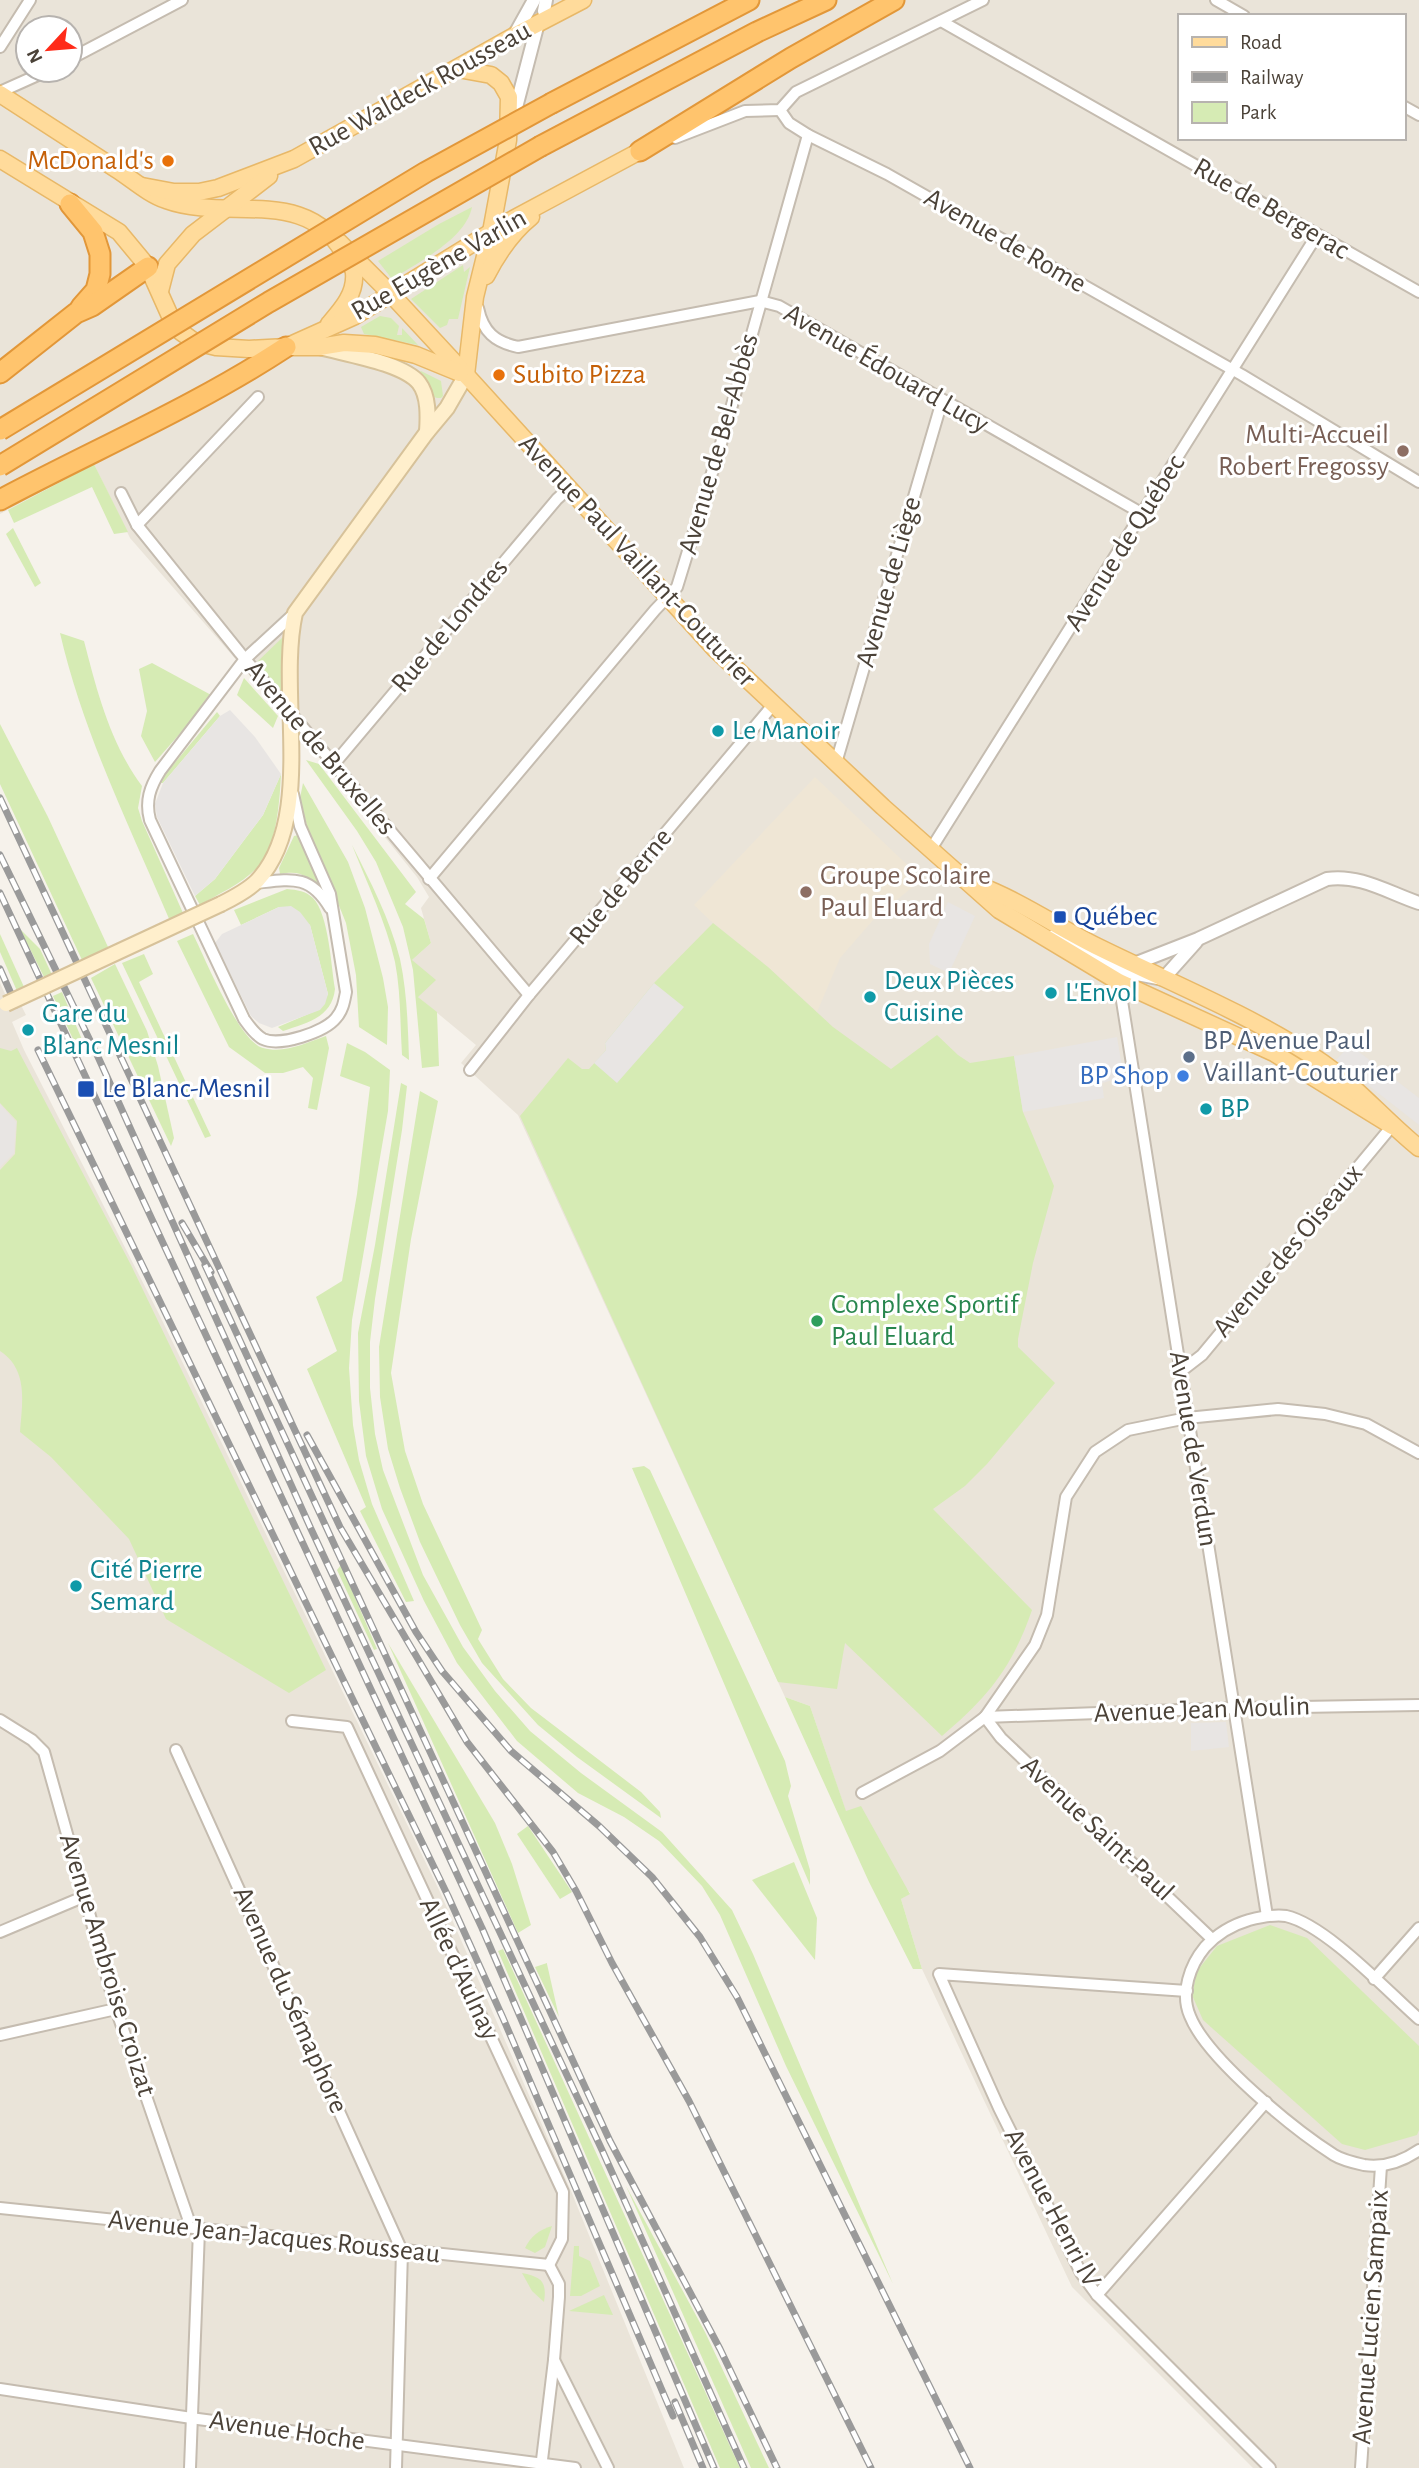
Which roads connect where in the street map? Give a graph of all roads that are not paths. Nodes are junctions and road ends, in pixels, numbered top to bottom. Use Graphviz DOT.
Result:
graph roads {
  1 [pos="30,0"];
  2 [pos="182,0"];
  3 [pos="534,0"];
  4 [pos="583,0"];
  5 [pos="749,0"];
  6 [pos="827,0"];
  7 [pos="894,0"];
  8 [pos="983,0"];
  9 [pos="1216,0"];
  10 [pos="542,11"];
  11 [pos="1240,14"];
  12 [pos="941,21"];
  13 [pos="514,36"];
  14 [pos="0,47"];
  15 [pos="84,52"];
  16 [pos="458,69"];
  17 [pos="19,84"];
  18 [pos="0,93"];
  19 [pos="780,110"];
  20 [pos="808,135"];
  21 [pos="508,140"];
  22 [pos="640,151"];
  23 [pos="0,159"];
  24 [pos="294,159"];
  25 [pos="142,186"];
  26 [pos="552,199"];
  27 [pos="71,204"];
  28 [pos="226,209"];
  29 [pos="491,232"];
  30 [pos="1317,235"];
  31 [pos="339,242"];
  32 [pos="158,265"];
  33 [pos="1419,292"];
  34 [pos="390,293"];
  35 [pos="475,297"];
  36 [pos="760,301"];
  37 [pos="71,317"];
  38 [pos="325,329"];
  39 [pos="286,347"];
  40 [pos="319,347"];
  41 [pos="1233,370"];
  42 [pos="0,373"];
  43 [pos="466,375"];
  44 [pos="258,397"];
  45 [pos="942,401"];
  46 [pos="0,430"];
  47 [pos="427,432"];
  48 [pos="0,466"];
  49 [pos="1419,482"];
  50 [pos="568,489"];
  51 [pos="121,494"];
  52 [pos="0,500"];
  53 [pos="1143,514"];
  54 [pos="137,525"];
  55 [pos="667,599"];
  56 [pos="295,613"];
  57 [pos="246,659"];
  58 [pos="773,705"];
  59 [pos="290,713"];
  60 [pos="836,763"];
  61 [pos="334,764"];
  62 [pos="290,780"];
  63 [pos="931,849"];
  64 [pos="429,879"];
  65 [pos="969,882"];
  66 [pos="256,883"];
  67 [pos="1419,903"];
  68 [pos="334,913"];
  69 [pos="1198,939"];
  70 [pos="1127,973"];
  71 [pos="1163,979"];
  72 [pos="529,995"];
  73 [pos="3,1005"];
  74 [pos="470,1070"];
  75 [pos="1392,1126"];
  76 [pos="1419,1148"];
  77 [pos="1180,1372"];
  78 [pos="1187,1418"];
  79 [pos="1419,1453"];
  80 [pos="1419,1705"];
  81 [pos="1235,1708"];
  82 [pos="985,1717"];
  83 [pos="0,1720"];
  84 [pos="292,1721"];
  85 [pos="176,1750"];
  86 [pos="862,1793"];
  87 [pos="83,1898"];
  88 [pos="1267,1916"];
  89 [pos="1419,1928"];
  90 [pos="0,1932"];
  91 [pos="1212,1939"];
  92 [pos="1374,1979"];
  93 [pos="1187,1991"];
  94 [pos="116,2009"];
  95 [pos="1419,2019"];
  96 [pos="0,2035"];
  97 [pos="1266,2102"];
  98 [pos="1419,2150"];
  99 [pos="1381,2166"];
  100 [pos="0,2208"];
  101 [pos="193,2229"];
  102 [pos="402,2251"];
  103 [pos="549,2265"];
  104 [pos="1097,2295"];
  105 [pos="554,2360"];
  106 [pos="0,2389"];
  107 [pos="192,2418"];
  108 [pos="397,2445"];
  109 [pos="541,2467"];
  110 [pos="190,2468"];
  111 [pos="396,2468"];
  112 [pos="575,2468"];
  113 [pos="608,2468"];
  114 [pos="1270,2468"];
  115 [pos="1361,2468"];
  1 -- 14 [label="street"];
  2 -- 15 [label="street"];
  3 -- 13 [label="street"];
  4 -- 10 [label="main road, Rue Waldeck Rousseau"];
  5 -- 46 [label="highway, bridge"];
  6 -- 48 [label="highway, bridge"];
  7 -- 22 [label="highway"];
  8 -- 12 [label="street"];
  9 -- 11 [label="street"];
  10 -- 13 [label="main road, Rue Waldeck Rousseau"];
  10 -- 21 [label="street"];
  12 -- 19 [label="street"];
  12 -- 30 [label="street, Rue de Bergerac"];
  13 -- 16 [label="main road, Rue Waldeck Rousseau"];
  16 -- 21 [label="main road"];
  16 -- 24 [label="main road, Rue Waldeck Rousseau"];
  17 -- 18 [label="street"];
  18 -- 25 [label="main road"];
  19 -- 20 [label="street, Avenue de Rome"];
  19 -- 22 [label="street, Rue Eugène Varlin"];
  20 -- 36 [label="street, Avenue de Bel-Abbès"];
  20 -- 41 [label="street, Avenue de Rome"];
  21 -- 29 [label="main road"];
  22 -- 26 [label="main road, Rue Eugène Varlin"];
  23 -- 27 [label="main road"];
  24 -- 25 [label="main road, Rue Waldeck Rousseau"];
  24 -- 28 [label="main road, Rue Waldeck Rousseau"];
  25 -- 28 [label="main road"];
  26 -- 29 [label="main road, Rue Eugène Varlin"];
  26 -- 35 [label="main road, Rue Eugène Varlin"];
  27 -- 32 [label="main road"];
  27 -- 37 [label="highway"];
  28 -- 31 [label="main road"];
  28 -- 32 [label="main road"];
  29 -- 34 [label="main road, Rue Eugène Varlin"];
  29 -- 35 [label="main road"];
  30 -- 33 [label="street, Rue de Bergerac"];
  30 -- 41 [label="street, Avenue de Québec"];
  31 -- 34 [label="main road, Avenue Paul Vaillant-Couturier"];
  31 -- 38 [label="main road"];
  32 -- 37 [label="highway"];
  32 -- 39 [label="main road"];
  34 -- 38 [label="main road, Rue Eugène Varlin"];
  34 -- 43 [label="main road, Avenue Paul Vaillant-Couturier"];
  35 -- 36 [label="street, Avenue Édouard Lucy"];
  35 -- 43 [label="main road"];
  36 -- 45 [label="street, Avenue Édouard Lucy"];
  36 -- 55 [label="street, Avenue de Bel-Abbès"];
  37 -- 42 [label="highway"];
  38 -- 39 [label="main road"];
  39 -- 40 [label="main road, Avenue Paul Vaillant-Couturier"];
  39 -- 52 [label="highway"];
  40 -- 43 [label="main road, Avenue Paul Vaillant-Couturier"];
  40 -- 47 [label="main road"];
  41 -- 49 [label="street, Avenue de Rome"];
  41 -- 53 [label="street, Avenue de Québec"];
  43 -- 47 [label="main road"];
  43 -- 50 [label="main road, Avenue Paul Vaillant-Couturier"];
  44 -- 54 [label="street"];
  45 -- 53 [label="street, Avenue Édouard Lucy"];
  45 -- 60 [label="street, Avenue de Liège"];
  47 -- 56 [label="main road"];
  50 -- 55 [label="main road, Avenue Paul Vaillant-Couturier"];
  50 -- 61 [label="street, Rue de Londres"];
  51 -- 54 [label="street, Avenue de Bruxelles"];
  53 -- 63 [label="street, Avenue de Québec"];
  54 -- 57 [label="street, Avenue de Bruxelles"];
  55 -- 58 [label="main road, Avenue Paul Vaillant-Couturier"];
  55 -- 64 [label="street, Avenue de Bel-Abbès"];
  56 -- 57 [label="street"];
  56 -- 59 [label="main road"];
  57 -- 59 [label="street, Avenue de Bruxelles"];
  57 -- 68 [label="street"];
  58 -- 60 [label="main road, Avenue Paul Vaillant-Couturier"];
  58 -- 72 [label="street, Rue de Berne"];
  59 -- 61 [label="street, Avenue de Bruxelles"];
  59 -- 62 [label="main road"];
  60 -- 63 [label="main road, Avenue Paul Vaillant-Couturier"];
  61 -- 64 [label="street, Avenue de Bruxelles"];
  62 -- 66 [label="main road"];
  62 -- 68 [label="street"];
  63 -- 65 [label="main road, Avenue Paul Vaillant-Couturier"];
  64 -- 72 [label="street, Avenue de Bruxelles"];
  65 -- 70 [label="main road, Avenue Paul Vaillant-Couturier"];
  65 -- 70 [label="main road, Avenue Paul Vaillant-Couturier"];
  66 -- 68 [label="street"];
  66 -- 73 [label="main road, bridge"];
  67 -- 69 [label="street"];
  69 -- 70 [label="street"];
  69 -- 71 [label="street"];
  70 -- 71 [label="main road, Avenue Paul Vaillant-Couturier"];
  70 -- 75 [label="main road, Avenue Paul Vaillant-Couturier"];
  70 -- 77 [label="street, Avenue de Verdun"];
  71 -- 75 [label="main road, Avenue Paul Vaillant-Couturier"];
  72 -- 74 [label="street, Rue de Berne"];
  75 -- 76 [label="main road, Avenue Paul Vaillant-Couturier"];
  75 -- 77 [label="street, Avenue des Oiseaux"];
  77 -- 78 [label="street, Avenue de Verdun"];
  78 -- 79 [label="street"];
  78 -- 81 [label="street, Avenue de Verdun"];
  78 -- 82 [label="street"];
  80 -- 81 [label="street, Avenue Jean Moulin"];
  81 -- 82 [label="street, Avenue Jean Moulin"];
  81 -- 88 [label="street, Avenue de Verdun"];
  82 -- 86 [label="street"];
  82 -- 91 [label="street, Avenue Saint-Paul"];
  83 -- 87 [label="street, Avenue Ambroise Croizat"];
  84 -- 103 [label="street, Allée d'Aulnay"];
  85 -- 102 [label="street, Avenue du Sémaphore"];
  87 -- 90 [label="street"];
  87 -- 94 [label="street, Avenue Ambroise Croizat"];
  88 -- 91 [label="street"];
  88 -- 92 [label="street"];
  89 -- 92 [label="street"];
  91 -- 93 [label="street"];
  92 -- 95 [label="street"];
  93 -- 97 [label="street"];
  93 -- 104 [label="street, Avenue Henri IV"];
  94 -- 96 [label="street"];
  94 -- 101 [label="street, Avenue Ambroise Croizat"];
  97 -- 99 [label="street"];
  97 -- 104 [label="street"];
  98 -- 99 [label="street"];
  99 -- 115 [label="street, Avenue Lucien Sampaix"];
  100 -- 101 [label="street, Avenue Jean-Jacques Rousseau"];
  101 -- 102 [label="street, Avenue Jean-Jacques Rousseau"];
  101 -- 107 [label="street, Avenue Ambroise Croizat"];
  102 -- 103 [label="street, Avenue Jean-Jacques Rousseau"];
  102 -- 108 [label="street"];
  103 -- 105 [label="street"];
  104 -- 114 [label="street, Avenue Henri IV"];
  105 -- 109 [label="street"];
  105 -- 113 [label="street"];
  106 -- 107 [label="street, Avenue Hoche"];
  107 -- 108 [label="street, Avenue Hoche"];
  107 -- 110 [label="street, Avenue Ambroise Croizat"];
  108 -- 109 [label="street, Avenue Hoche"];
  108 -- 111 [label="street"];
  109 -- 112 [label="street, Avenue Hoche"];
}
